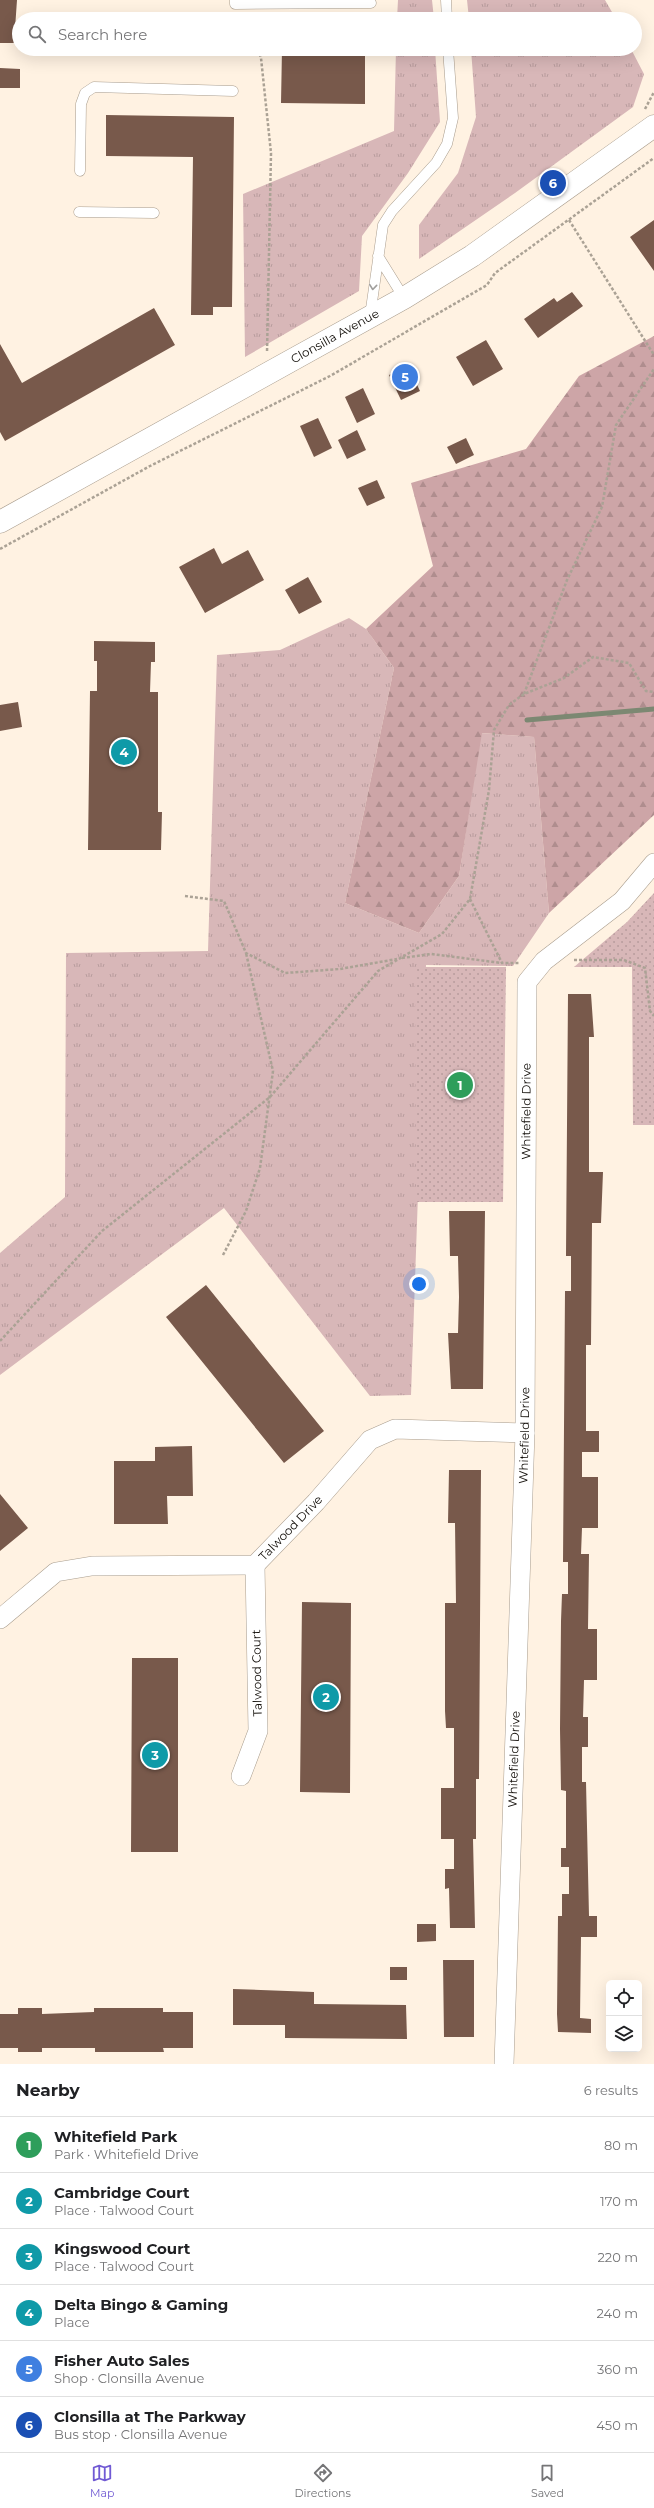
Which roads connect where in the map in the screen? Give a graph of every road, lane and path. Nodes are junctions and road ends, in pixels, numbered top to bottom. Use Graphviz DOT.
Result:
graph roads {
  1 [pos="235,0"];
  2 [pos="446,0"];
  3 [pos="367,2"];
  4 [pos="447,12"];
  5 [pos="260,56"];
  6 [pos="449,56"];
  7 [pos="233,91"];
  8 [pos="654,92"];
  9 [pos="649,118"];
  10 [pos="654,158"];
  11 [pos="80,171"];
  12 [pos="80,212"];
  13 [pos="154,213"];
  14 [pos="569,220"];
  15 [pos="378,256"];
  16 [pos="404,298"];
  17 [pos="370,319"];
  18 [pos="274,350"];
  19 [pos="267,354"];
  20 [pos="654,355"];
  21 [pos="260,358"];
  22 [pos="654,369"];
  23 [pos="0,522"];
  24 [pos="0,549"];
  25 [pos="654,692"];
  26 [pos="524,694"];
  27 [pos="654,863"];
  28 [pos="185,896"];
  29 [pos="470,899"];
  30 [pos="246,953"];
  31 [pos="399,959"];
  32 [pos="544,961"];
  33 [pos="502,963"];
  34 [pos="654,1016"];
  35 [pos="270,1097"];
  36 [pos="223,1255"];
  37 [pos="0,1341"];
  38 [pos="525,1433"];
  39 [pos="255,1565"];
  40 [pos="0,1619"];
  41 [pos="240,1776"];
  42 [pos="504,2064"];
  1 -- 3 [label="lane"];
  2 -- 4 [label="lane"];
  5 -- 19 [label="path"];
  6 -- 15 [label="lane"];
  7 -- 11 [label="lane"];
  8 -- 9 [label="path"];
  9 -- 16 [label="main road, Clonsilla Avenue"];
  10 -- 14 [label="path"];
  12 -- 13 [label="lane"];
  14 -- 20 [label="path"];
  14 -- 24 [label="path"];
  15 -- 16 [label="lane"];
  15 -- 17 [label="lane, one-way"];
  16 -- 17 [label="main road, Clonsilla Avenue"];
  17 -- 23 [label="main road, Clonsilla Avenue"];
  18 -- 19 [label="path"];
  19 -- 21 [label="path"];
  22 -- 26 [label="path"];
  25 -- 26 [label="path"];
  26 -- 29 [label="path"];
  27 -- 32 [label="street, Whitefield Drive"];
  28 -- 30 [label="path"];
  29 -- 31 [label="path"];
  29 -- 33 [label="path"];
  30 -- 31 [label="path"];
  30 -- 35 [label="path"];
  31 -- 33 [label="path"];
  31 -- 35 [label="path"];
  32 -- 33 [label="path"];
  32 -- 34 [label="path"];
  32 -- 38 [label="street, Whitefield Drive"];
  35 -- 36 [label="path"];
  35 -- 37 [label="path"];
  38 -- 39 [label="street, Talwood Drive"];
  38 -- 42 [label="street, Whitefield Drive"];
  39 -- 40 [label="street, Talwood Drive"];
  39 -- 41 [label="street, Talwood Court"];
}
